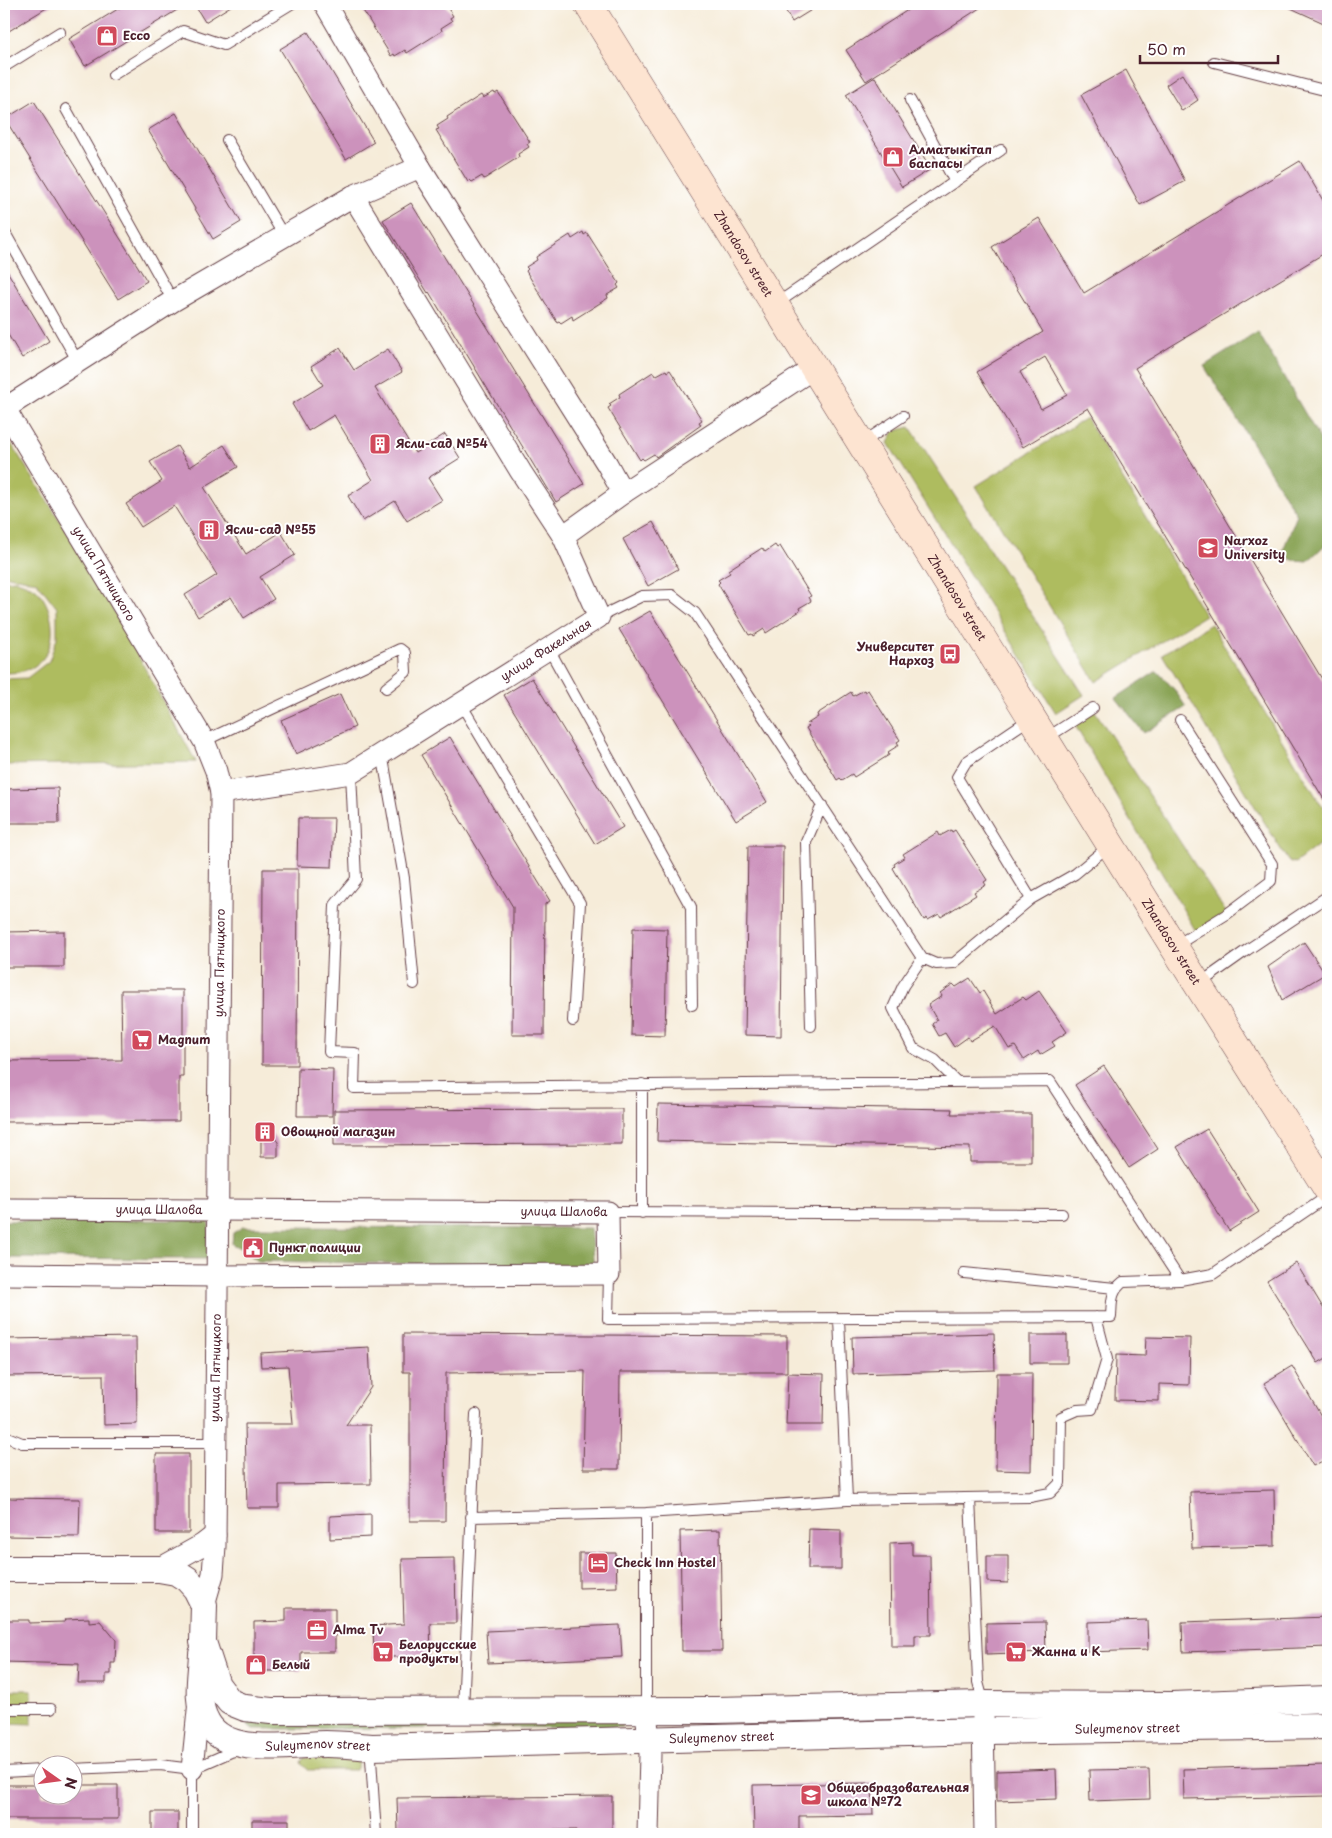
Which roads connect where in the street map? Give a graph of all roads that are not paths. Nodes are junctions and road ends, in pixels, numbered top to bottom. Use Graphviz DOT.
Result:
graph roads {
  1 [pos="291,4"];
  2 [pos="325,4"];
  3 [pos="588,4"];
  4 [pos="60,32"];
  5 [pos="1214,62"];
  6 [pos="4,67"];
  7 [pos="113,75"];
  8 [pos="1328,91"];
  9 [pos="910,100"];
  10 [pos="66,109"];
  11 [pos="227,140"];
  12 [pos="1002,150"];
  13 [pos="420,167"];
  14 [pos="955,182"];
  15 [pos="354,196"];
  16 [pos="4,231"];
  17 [pos="284,236"];
  18 [pos="173,300"];
  19 [pos="776,304"];
  20 [pos="78,362"];
  21 [pos="814,368"];
  22 [pos="4,409"];
  23 [pos="903,416"];
  24 [pos="861,443"];
  25 [pos="623,493"];
  26 [pos="563,536"];
  27 [pos="599,618"];
  28 [pos="548,649"];
  29 [pos="386,688"];
  30 [pos="460,704"];
  31 [pos="1093,708"];
  32 [pos="1180,720"];
  33 [pos="1038,728"];
  34 [pos="204,741"];
  35 [pos="382,753"];
  36 [pos="351,773"];
  37 [pos="221,793"];
  38 [pos="822,805"];
  39 [pos="1110,844"];
  40 [pos="1328,896"];
  41 [pos="1031,899"];
  42 [pos="1174,947"];
  43 [pos="922,958"];
  44 [pos="414,984"];
  45 [pos="1199,985"];
  46 [pos="692,1005"];
  47 [pos="574,1021"];
  48 [pos="811,1026"];
  49 [pos="957,1082"];
  50 [pos="642,1084"];
  51 [pos="1328,1190"];
  52 [pos="1328,1196"];
  53 [pos="4,1209"];
  54 [pos="217,1211"];
  55 [pos="608,1212"];
  56 [pos="642,1213"];
  57 [pos="1062,1214"];
  58 [pos="964,1273"];
  59 [pos="4,1274"];
  60 [pos="609,1274"];
  61 [pos="216,1276"];
  62 [pos="1180,1280"];
  63 [pos="1115,1288"];
  64 [pos="1096,1318"];
  65 [pos="839,1319"];
  66 [pos="476,1414"];
  67 [pos="4,1433"];
  68 [pos="215,1443"];
  69 [pos="970,1498"];
  70 [pos="847,1500"];
  71 [pos="646,1513"];
  72 [pos="471,1517"];
  73 [pos="215,1535"];
  74 [pos="4,1569"];
  75 [pos="159,1569"];
  76 [pos="204,1605"];
  77 [pos="204,1642"];
  78 [pos="199,1699"];
  79 [pos="1328,1699"];
  80 [pos="984,1704"];
  81 [pos="4,1709"];
  82 [pos="51,1709"];
  83 [pos="646,1709"];
  84 [pos="463,1710"];
  85 [pos="1328,1726"];
  86 [pos="983,1731"];
  87 [pos="648,1740"];
  88 [pos="255,1747"];
  89 [pos="372,1747"];
  90 [pos="82,1769"];
  91 [pos="192,1769"];
  92 [pos="32,1771"];
  93 [pos="4,1772"];
  94 [pos="192,1834"];
  95 [pos="376,1834"];
  96 [pos="648,1834"];
  97 [pos="985,1834"];
  1 -- 7 [label="lane"];
  2 -- 13 [label="street"];
  3 -- 19 [label="main road, Zhandosov street"];
  4 -- 6 [label="lane"];
  5 -- 8 [label="lane"];
  9 -- 14 [label="lane"];
  10 -- 18 [label="lane"];
  11 -- 17 [label="lane"];
  12 -- 14 [label="lane"];
  13 -- 15 [label="street"];
  13 -- 25 [label="street"];
  14 -- 19 [label="lane"];
  15 -- 17 [label="street"];
  15 -- 26 [label="street, улица Факельная"];
  16 -- 20 [label="lane"];
  17 -- 18 [label="street"];
  18 -- 20 [label="street"];
  19 -- 21 [label="main road, Zhandosov street"];
  20 -- 22 [label="street"];
  21 -- 24 [label="main road, Zhandosov street"];
  21 -- 25 [label="street"];
  22 -- 34 [label="street, улица Пятницкого"];
  23 -- 24 [label="lane"];
  24 -- 33 [label="main road, Zhandosov street"];
  25 -- 26 [label="street"];
  26 -- 27 [label="street, улица Факельная"];
  27 -- 28 [label="street, улица Факельная"];
  27 -- 38 [label="lane"];
  28 -- 30 [label="street, улица Факельная"];
  28 -- 46 [label="lane"];
  29 -- 34 [label="lane"];
  30 -- 35 [label="street, улица Факельная"];
  30 -- 47 [label="lane"];
  31 -- 33 [label="lane"];
  32 -- 42 [label="lane"];
  33 -- 39 [label="main road, Zhandosov street"];
  33 -- 41 [label="lane"];
  34 -- 37 [label="street, улица Пятницкого"];
  35 -- 36 [label="street, улица Факельная"];
  35 -- 44 [label="lane"];
  36 -- 37 [label="street, улица Факельная"];
  36 -- 50 [label="lane"];
  37 -- 54 [label="street, улица Пятницкого"];
  38 -- 43 [label="lane"];
  38 -- 48 [label="lane"];
  39 -- 41 [label="lane"];
  39 -- 42 [label="main road, Zhandosov street"];
  40 -- 45 [label="lane"];
  41 -- 43 [label="lane"];
  42 -- 45 [label="main road, Zhandosov street"];
  43 -- 49 [label="lane"];
  45 -- 51 [label="main road, Zhandosov street"];
  49 -- 50 [label="lane"];
  49 -- 62 [label="lane"];
  50 -- 56 [label="lane"];
  52 -- 62 [label="lane"];
  53 -- 54 [label="street, улица Шалова"];
  54 -- 55 [label="street, улица Шалова"];
  54 -- 61 [label="street, улица Пятницкого"];
  55 -- 56 [label="lane"];
  55 -- 60 [label="street, улица Шалова"];
  56 -- 57 [label="lane"];
  58 -- 63 [label="lane"];
  59 -- 61 [label="street"];
  60 -- 61 [label="street"];
  60 -- 65 [label="lane"];
  61 -- 68 [label="street, улица Пятницкого"];
  62 -- 63 [label="lane"];
  63 -- 64 [label="lane"];
  64 -- 65 [label="lane"];
  64 -- 69 [label="lane"];
  65 -- 70 [label="lane"];
  66 -- 72 [label="lane"];
  67 -- 68 [label="lane"];
  68 -- 73 [label="street, улица Пятницкого"];
  69 -- 70 [label="lane"];
  69 -- 80 [label="lane"];
  70 -- 71 [label="lane"];
  71 -- 72 [label="lane"];
  71 -- 83 [label="lane"];
  72 -- 84 [label="lane"];
  73 -- 75 [label="street"];
  73 -- 76 [label="street, улица Пятницкого"];
  74 -- 75 [label="street"];
  75 -- 76 [label="street"];
  76 -- 77 [label="street, Suleymenov street"];
  77 -- 78 [label="street, Suleymenov street"];
  77 -- 84 [label="street, Suleymenov street"];
  78 -- 88 [label="street, Suleymenov street"];
  78 -- 91 [label="street"];
  79 -- 80 [label="street, Suleymenov street"];
  80 -- 83 [label="street, Suleymenov street"];
  80 -- 86 [label="street"];
  81 -- 82 [label="lane"];
  83 -- 84 [label="street, Suleymenov street"];
  83 -- 87 [label="street"];
  85 -- 86 [label="street, Suleymenov street"];
  86 -- 87 [label="street, Suleymenov street"];
  86 -- 97 [label="street"];
  87 -- 89 [label="street, Suleymenov street"];
  87 -- 96 [label="street"];
  88 -- 89 [label="street, Suleymenov street"];
  88 -- 91 [label="lane"];
  89 -- 95 [label="lane"];
  90 -- 91 [label="lane"];
  91 -- 94 [label="lane"];
  92 -- 93 [label="lane"];
}
